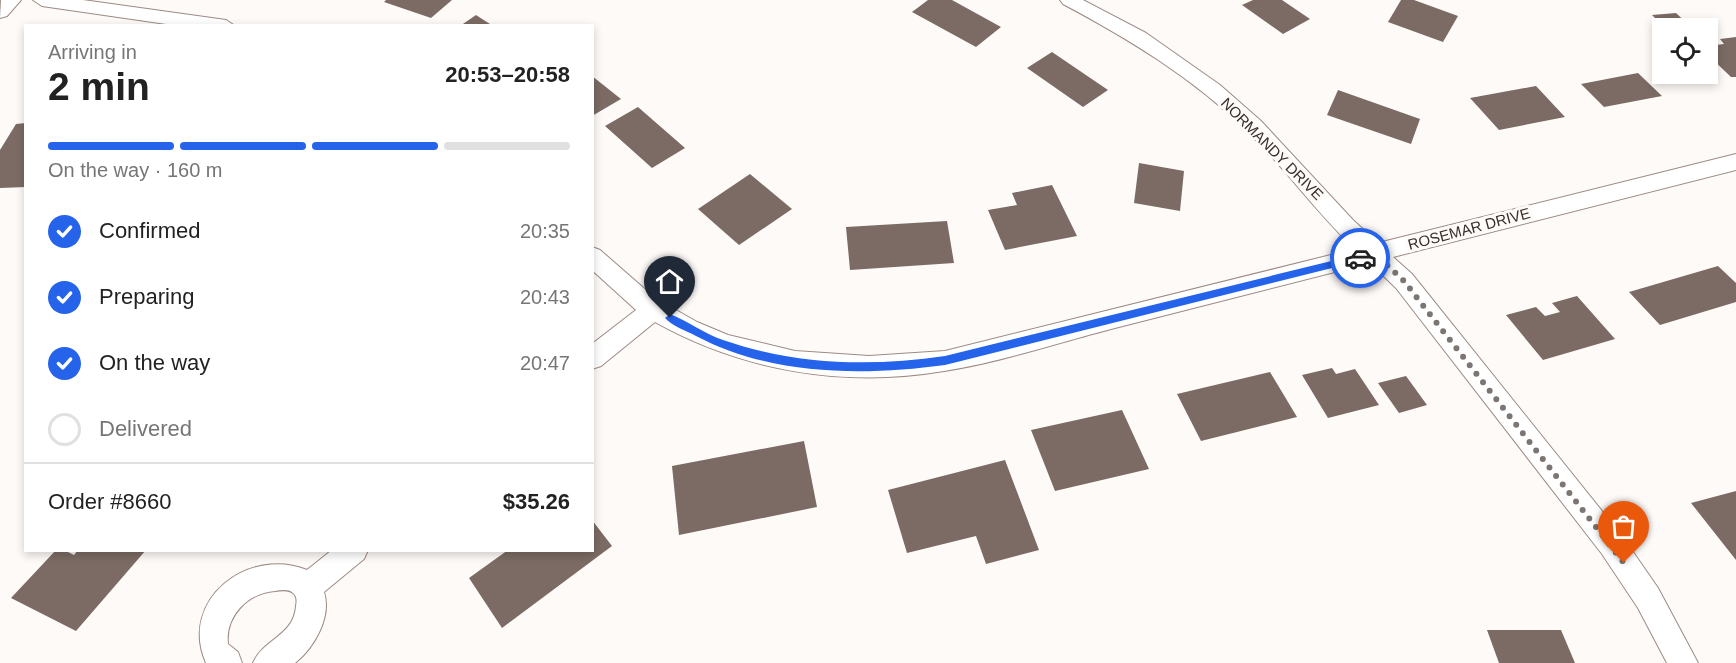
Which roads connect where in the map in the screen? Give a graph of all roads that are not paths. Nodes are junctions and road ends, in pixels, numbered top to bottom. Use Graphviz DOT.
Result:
graph roads {
  1 [pos="12,0"];
  2 [pos="42,0"];
  3 [pos="1069,0"];
  4 [pos="0,12"];
  5 [pos="212,24"];
  6 [pos="1736,162"];
  7 [pos="1375,254"];
  8 [pos="594,258"];
  9 [pos="654,309"];
  10 [pos="594,356"];
  11 [pos="352,552"];
  12 [pos="307,588"];
  13 [pos="227,663"];
  14 [pos="268,663"];
  15 [pos="1683,663"];
  1 -- 4 [label="street"];
  2 -- 5 [label="street"];
  3 -- 7 [label="street, NORMANDY DRIVE"];
  6 -- 7 [label="street, ROSEMAR DRIVE"];
  7 -- 9 [label="street, ROSEMAR DRIVE"];
  7 -- 15 [label="street, NORMANDY DRIVE"];
  8 -- 9 [label="street, ROSEMAR DRIVE"];
  9 -- 10 [label="street"];
  11 -- 12 [label="street"];
  12 -- 13 [label="street"];
  12 -- 14 [label="street"];
}
